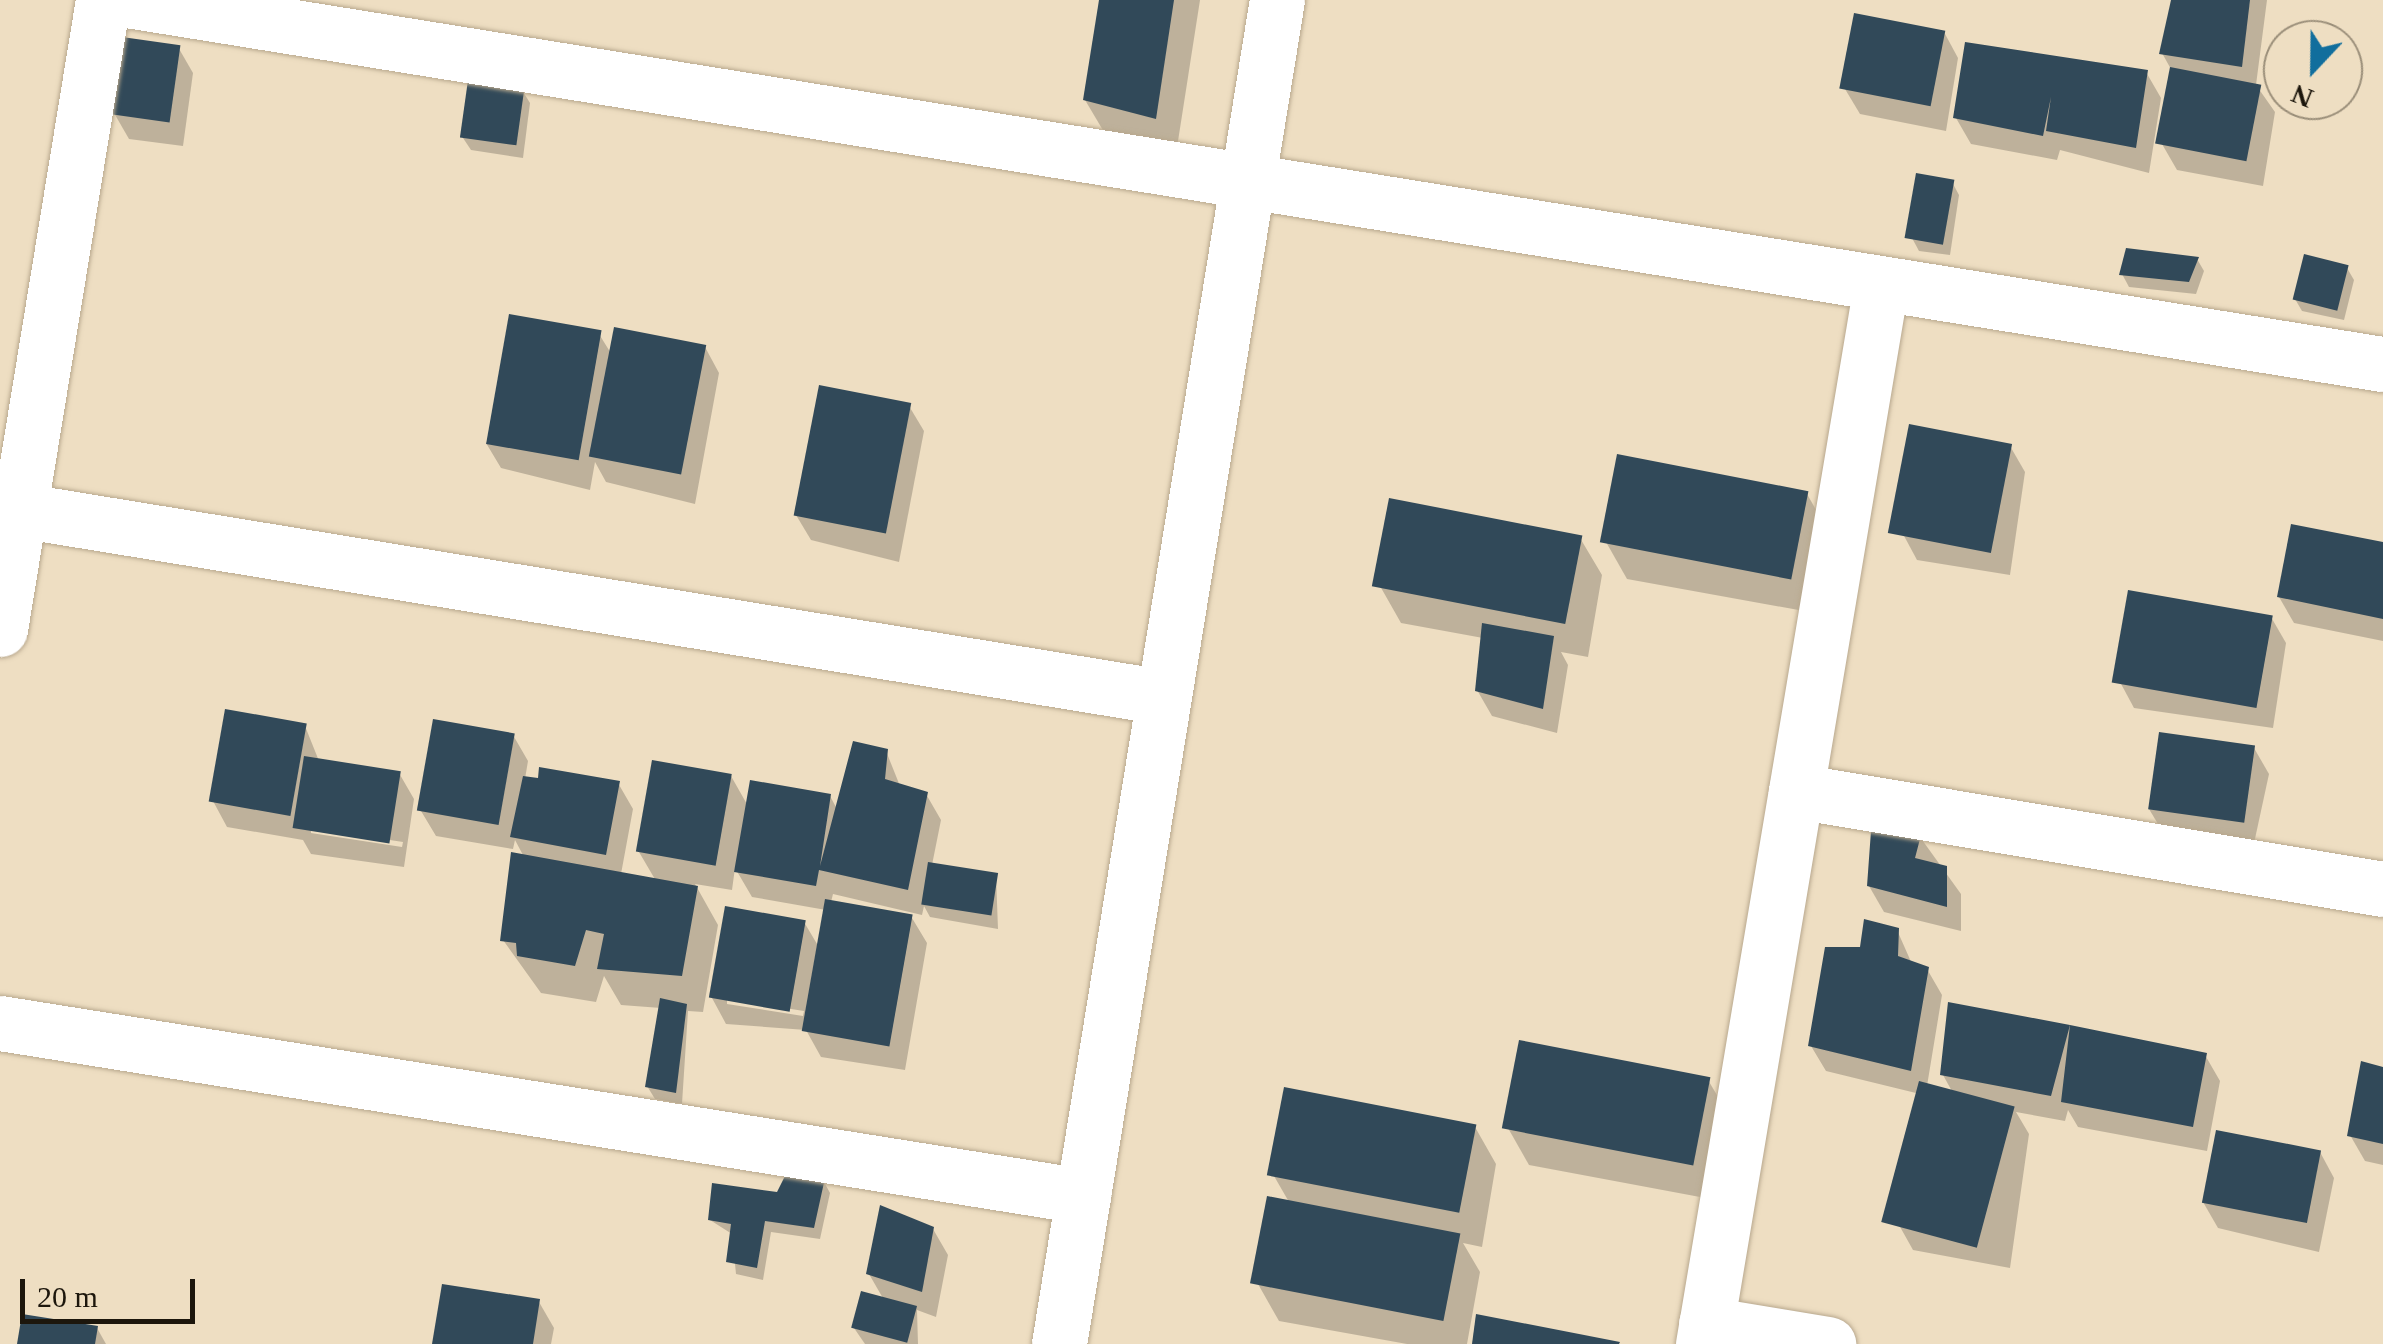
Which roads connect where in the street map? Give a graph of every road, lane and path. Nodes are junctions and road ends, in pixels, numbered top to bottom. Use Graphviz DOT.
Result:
graph roads {
  1 [pos="103,0"];
  2 [pos="127,0"];
  3 [pos="1277,0"];
  4 [pos="1248,182"];
  5 [pos="1880,286"];
  6 [pos="2383,364"];
  7 [pos="19,510"];
  8 [pos="0,629"];
  9 [pos="1164,697"];
  10 [pos="1796,792"];
  11 [pos="2383,889"];
  12 [pos="0,1023"];
  13 [pos="1083,1196"];
  14 [pos="1705,1334"];
  15 [pos="1059,1344"];
  16 [pos="1828,1344"];
  1 -- 7 [label="street"];
  2 -- 4 [label="street"];
  3 -- 4 [label="street"];
  4 -- 5 [label="street"];
  4 -- 9 [label="street"];
  5 -- 6 [label="street"];
  5 -- 10 [label="street"];
  7 -- 8 [label="street"];
  7 -- 9 [label="street"];
  9 -- 13 [label="street"];
  10 -- 11 [label="street"];
  10 -- 14 [label="street"];
  12 -- 13 [label="street"];
  13 -- 15 [label="street"];
  14 -- 16 [label="street"];
}
